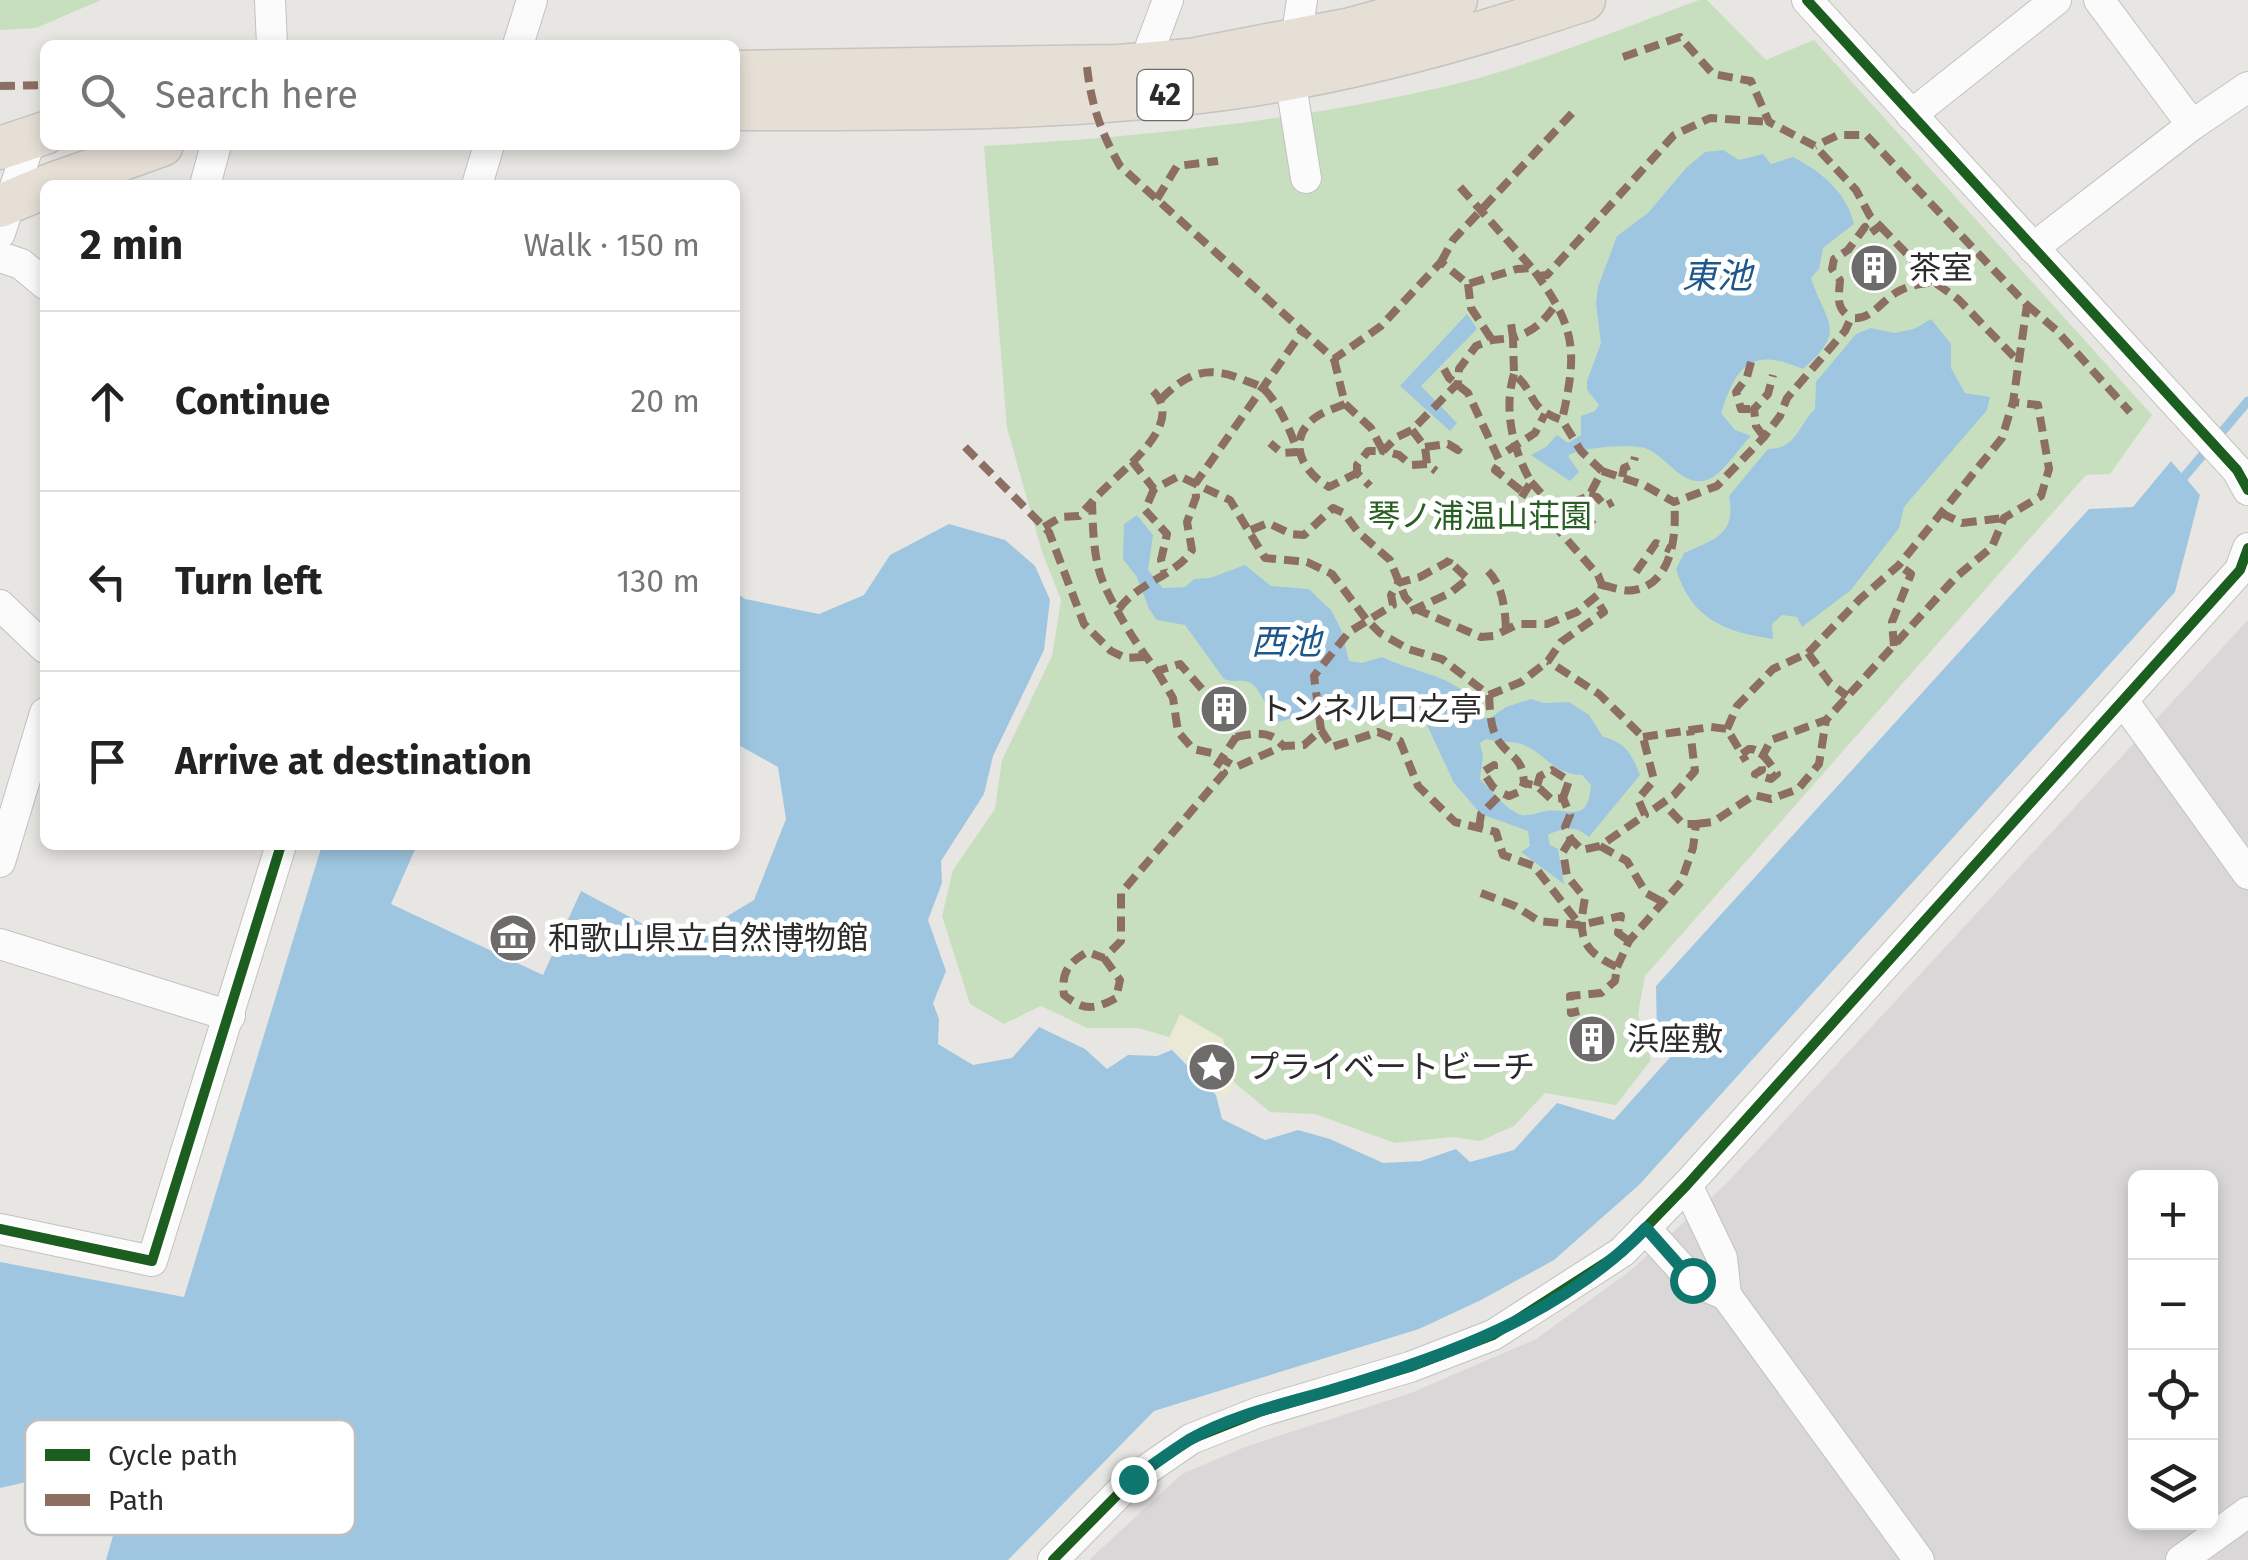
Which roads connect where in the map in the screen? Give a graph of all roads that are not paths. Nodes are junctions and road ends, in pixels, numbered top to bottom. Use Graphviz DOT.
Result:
graph roads {
  1 [pos="270,0"];
  2 [pos="532,0"];
  3 [pos="1168,0"];
  4 [pos="1456,0"];
  5 [pos="1584,0"];
  6 [pos="1807,0"];
  7 [pos="2056,0"];
  8 [pos="2099,0"];
  9 [pos="272,40"];
  10 [pos="520,40"];
  11 [pos="1296,40"];
  12 [pos="740,72"];
  13 [pos="1148,81"];
  14 [pos="2248,86"];
  15 [pos="740,109"];
  16 [pos="1911,114"];
  17 [pos="2192,125"];
  18 [pos="25,139"];
  19 [pos="150,150"];
  20 [pos="214,150"];
  21 [pos="488,150"];
  22 [pos="1306,178"];
  23 [pos="77,180"];
  24 [pos="206,180"];
  25 [pos="478,180"];
  26 [pos="21,203"];
  27 [pos="2033,248"];
  28 [pos="0,257"];
  29 [pos="40,280"];
  30 [pos="2243,480"];
  31 [pos="2248,548"];
  32 [pos="0,605"];
  33 [pos="40,643"];
  34 [pos="2124,702"];
  35 [pos="40,729"];
  36 [pos="280,850"];
  37 [pos="0,862"];
  38 [pos="2248,874"];
  39 [pos="0,944"];
  40 [pos="230,1016"];
  41 [pos="1687,1185"];
  42 [pos="1646,1228"];
  43 [pos="0,1229"];
  44 [pos="1726,1295"];
  45 [pos="2248,1512"];
  46 [pos="1053,1560"];
  47 [pos="1919,1560"];
  48 [pos="2181,1560"];
  1 -- 9 [label="street"];
  2 -- 10 [label="street"];
  3 -- 13 [label="street"];
  4 -- 11 [label="highway, 42"];
  5 -- 11 [label="highway, 42"];
  6 -- 16 [label="street"];
  7 -- 16 [label="street"];
  8 -- 17 [label="street"];
  11 -- 13 [label="highway, 42"];
  11 -- 22 [label="street"];
  12 -- 13 [label="highway, 42"];
  13 -- 15 [label="highway, 42"];
  14 -- 17 [label="street"];
  16 -- 27 [label="street"];
  17 -- 27 [label="street"];
  18 -- 26 [label="street"];
  19 -- 23 [label="highway"];
  20 -- 24 [label="street"];
  21 -- 25 [label="street"];
  27 -- 30 [label="street"];
  28 -- 29 [label="street"];
  31 -- 34 [label="street"];
  32 -- 33 [label="street"];
  34 -- 38 [label="street"];
  34 -- 41 [label="street"];
  35 -- 37 [label="street"];
  36 -- 40 [label="street"];
  39 -- 40 [label="street"];
  40 -- 43 [label="street"];
  41 -- 42 [label="street"];
  41 -- 44 [label="street"];
  42 -- 44 [label="street"];
  42 -- 46 [label="street"];
  44 -- 47 [label="street"];
  45 -- 48 [label="street"];
}
